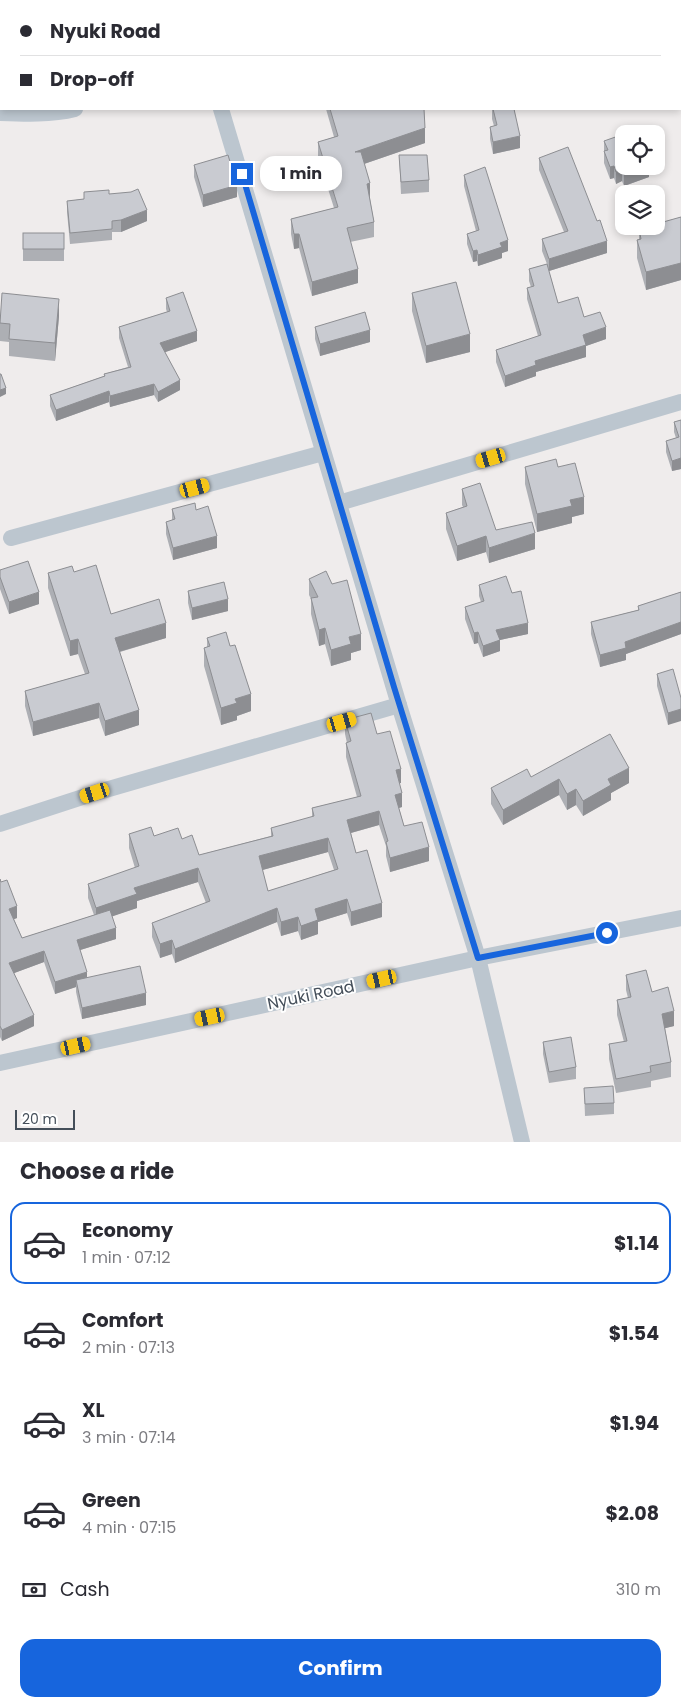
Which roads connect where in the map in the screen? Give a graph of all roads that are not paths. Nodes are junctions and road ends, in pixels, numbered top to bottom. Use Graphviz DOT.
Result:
graph roads {
  1 [pos="71,110"];
  2 [pos="221,110"];
  3 [pos="0,112"];
  4 [pos="681,402"];
  5 [pos="323,453"];
  6 [pos="339,503"];
  7 [pos="11,538"];
  8 [pos="399,705"];
  9 [pos="0,824"];
  10 [pos="681,918"];
  11 [pos="478,958"];
  12 [pos="0,1063"];
  13 [pos="522,1142"];
  1 -- 3 [label="street"];
  2 -- 5 [label="street"];
  4 -- 6 [label="street"];
  5 -- 6 [label="street"];
  5 -- 7 [label="street"];
  6 -- 8 [label="street"];
  8 -- 9 [label="street"];
  8 -- 11 [label="street"];
  10 -- 11 [label="street, Nyuki Road"];
  11 -- 12 [label="street, Nyuki Road"];
  11 -- 13 [label="street"];
}
